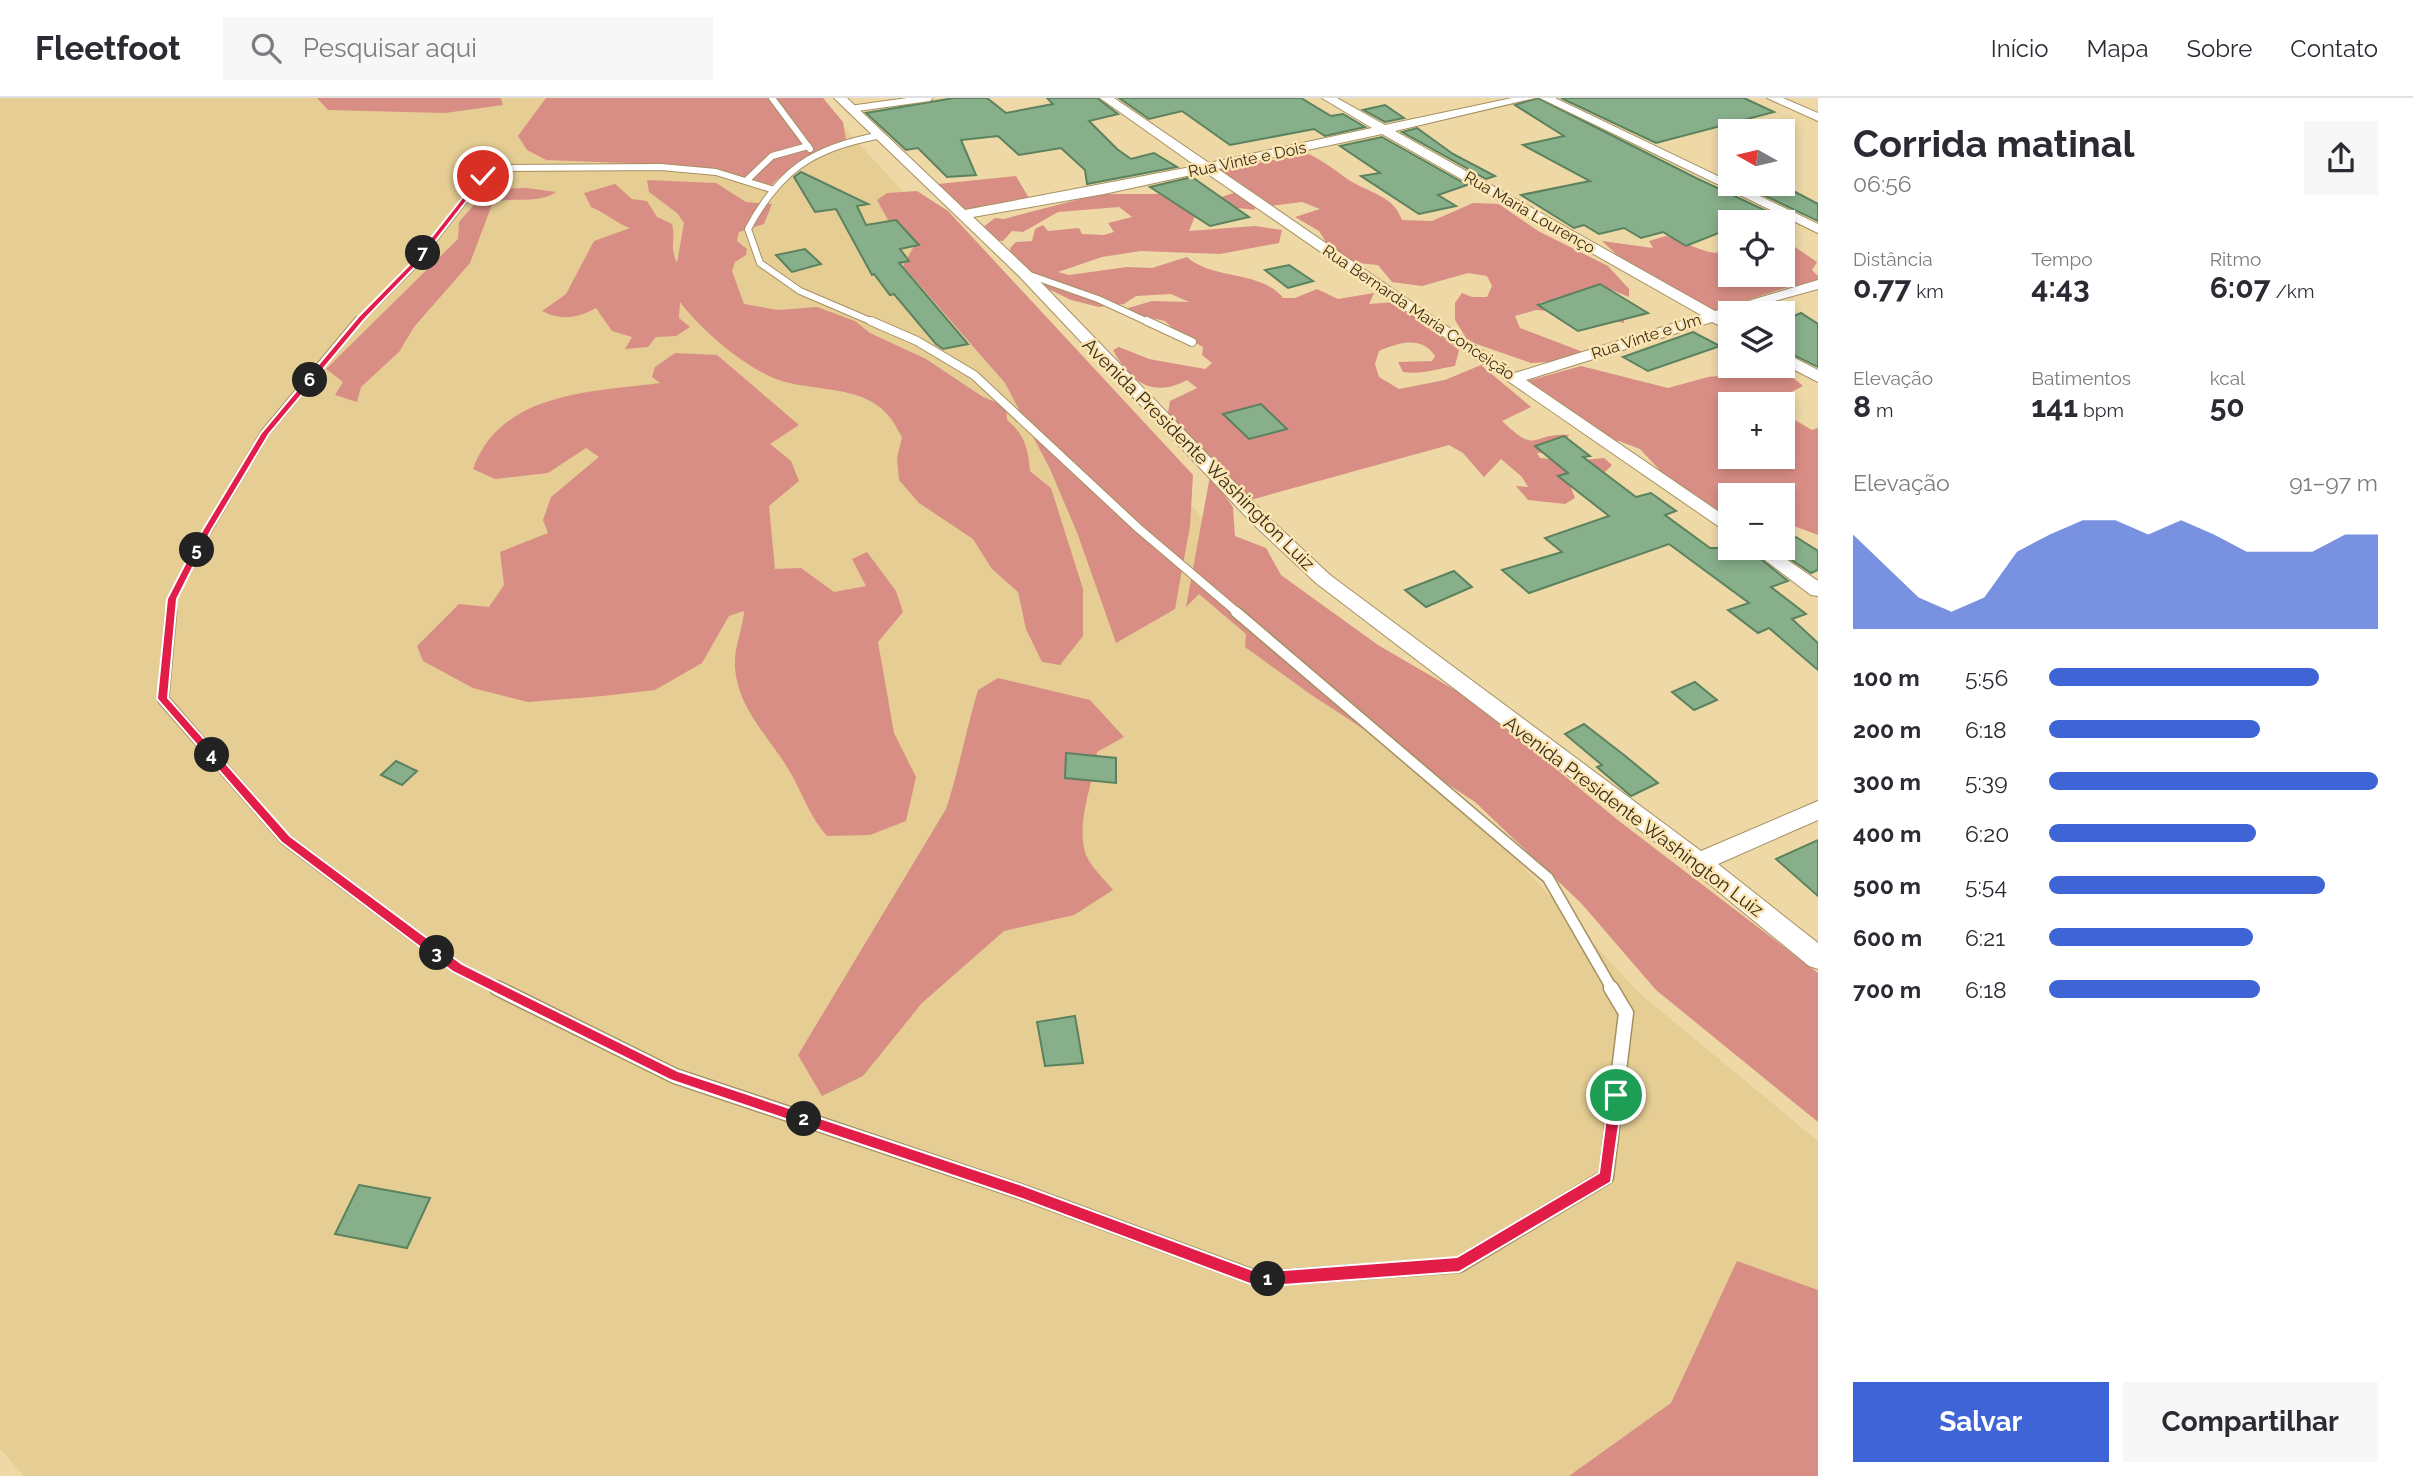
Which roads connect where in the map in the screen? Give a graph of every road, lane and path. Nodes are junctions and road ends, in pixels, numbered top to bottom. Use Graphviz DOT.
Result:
graph roads {
  1 [pos="772,98"];
  2 [pos="929,98"];
  3 [pos="1106,98"];
  4 [pos="1328,98"];
  5 [pos="1529,98"];
  6 [pos="1546,98"];
  7 [pos="1773,98"];
  8 [pos="845,104"];
  9 [pos="1818,117"];
  10 [pos="1385,130"];
  11 [pos="877,136"];
  12 [pos="811,150"];
  13 [pos="1206,168"];
  14 [pos="746,181"];
  15 [pos="771,189"];
  16 [pos="964,214"];
  17 [pos="1818,229"];
  18 [pos="1024,274"];
  19 [pos="1818,284"];
  20 [pos="1711,315"];
  21 [pos="1718,319"];
  22 [pos="1192,342"];
  23 [pos="1795,364"];
  24 [pos="1818,377"];
  25 [pos="1515,378"];
  26 [pos="1718,520"];
  27 [pos="1775,560"];
  28 [pos="1818,590"];
  29 [pos="1818,810"];
  30 [pos="1699,862"];
  31 [pos="1818,958"];
  1 -- 12 [label="lane"];
  2 -- 8 [label="lane"];
  3 -- 13 [label="street, Rua Bernarda Maria Conceição"];
  4 -- 10 [label="street, Rua Maria Lourenço"];
  5 -- 10 [label="street, Rua Vinte e Dois"];
  6 -- 17 [label="street"];
  7 -- 9 [label="street"];
  8 -- 11 [label="street, Avenida Presidente Washington Luiz"];
  10 -- 13 [label="street, Rua Vinte e Dois"];
  10 -- 20 [label="street, Rua Maria Lourenço"];
  11 -- 12 [label="lane"];
  11 -- 16 [label="street, Avenida Presidente Washington Luiz"];
  12 -- 14 [label="lane"];
  12 -- 15 [label="lane"];
  13 -- 16 [label="street, Rua Vinte e Dois"];
  13 -- 25 [label="street, Rua Bernarda Maria Conceição"];
  14 -- 15 [label="lane"];
  14 -- 15 [label="lane"];
  16 -- 18 [label="street, Avenida Presidente Washington Luiz"];
  18 -- 22 [label="lane"];
  18 -- 30 [label="street, Avenida Presidente Washington Luiz"];
  19 -- 20 [label="street, Rua Vinte e Um"];
  20 -- 21 [label="street, Rua Maria Lourenço"];
  20 -- 25 [label="street, Rua Vinte e Um"];
  23 -- 24 [label="street"];
  25 -- 26 [label="street, Rua Bernarda Maria Conceição"];
  27 -- 28 [label="street"];
  29 -- 30 [label="street"];
  30 -- 31 [label="street, Avenida Presidente Washington Luiz"];
}
